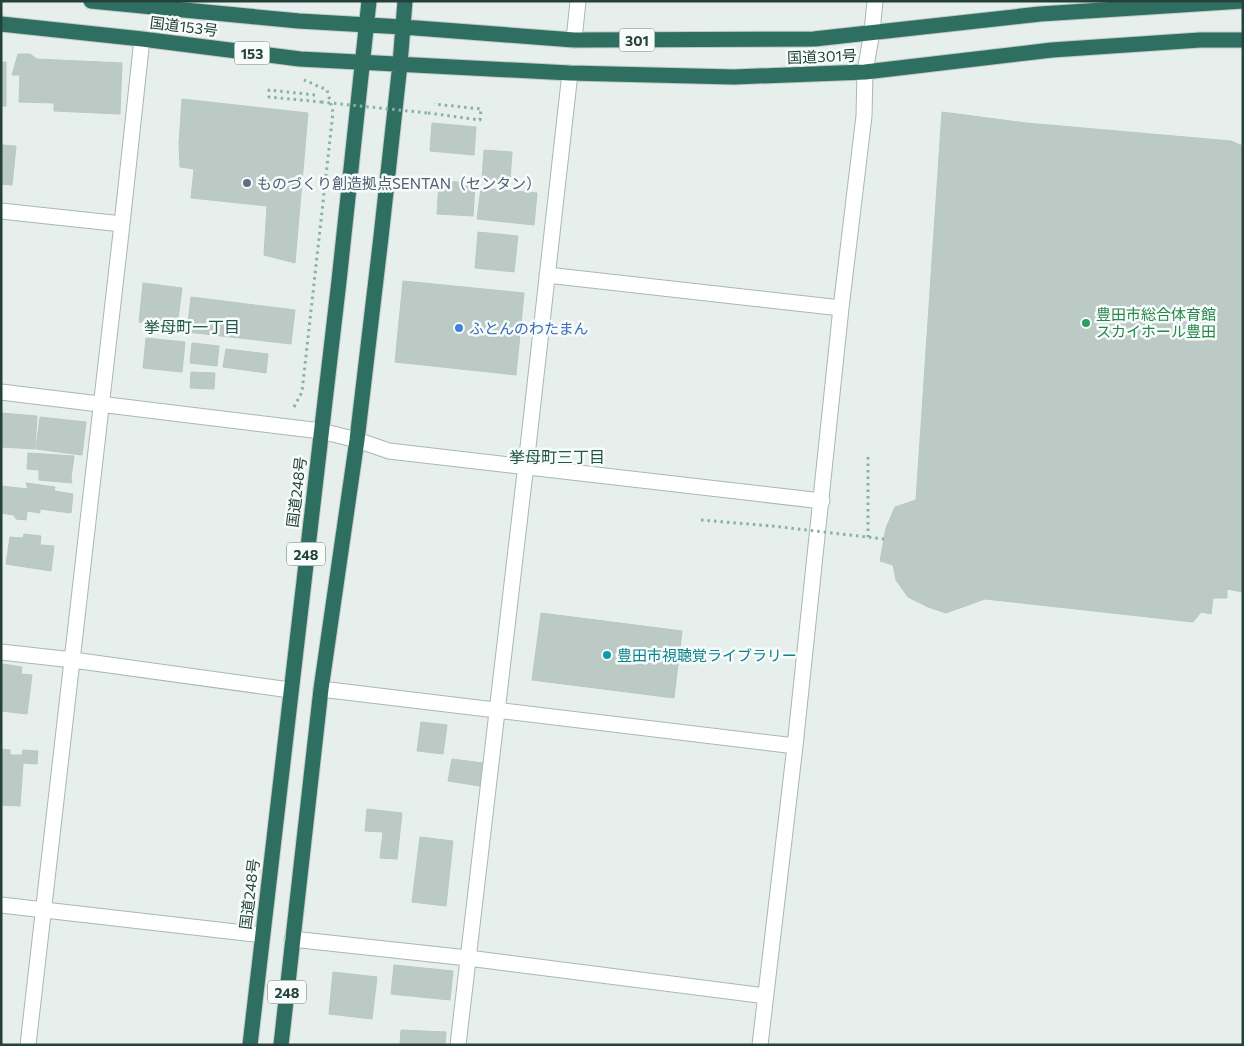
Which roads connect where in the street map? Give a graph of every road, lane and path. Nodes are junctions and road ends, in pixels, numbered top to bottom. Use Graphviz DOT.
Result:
graph roads {
  1 [pos="91,1"];
  2 [pos="369,1"];
  3 [pos="405,1"];
  4 [pos="578,1"];
  5 [pos="875,1"];
  6 [pos="1243,2"];
  7 [pos="146,3"];
  8 [pos="1,24"];
  9 [pos="366,25"];
  10 [pos="402,27"];
  11 [pos="872,32"];
  12 [pos="142,38"];
  13 [pos="574,40"];
  14 [pos="1243,40"];
  15 [pos="363,62"];
  16 [pos="400,64"];
  17 [pos="865,72"];
  18 [pos="570,73"];
  19 [pos="298,77"];
  20 [pos="315,95"];
  21 [pos="434,104"];
  22 [pos="1,211"];
  23 [pos="122,224"];
  24 [pos="547,275"];
  25 [pos="841,308"];
  26 [pos="1,392"];
  27 [pos="101,403"];
  28 [pos="292,411"];
  29 [pos="321,431"];
  30 [pos="357,440"];
  31 [pos="868,457"];
  32 [pos="526,466"];
  33 [pos="822,501"];
  34 [pos="701,520"];
  35 [pos="868,537"];
  36 [pos="884,539"];
  37 [pos="1,652"];
  38 [pos="73,660"];
  39 [pos="321,689"];
  40 [pos="290,690"];
  41 [pos="497,711"];
  42 [pos="795,746"];
  43 [pos="1,905"];
  44 [pos="44,910"];
  45 [pos="262,935"];
  46 [pos="292,939"];
  47 [pos="468,958"];
  48 [pos="766,996"];
  49 [pos="28,1045"];
  50 [pos="250,1045"];
  51 [pos="281,1045"];
  52 [pos="458,1045"];
  53 [pos="760,1045"];
  1 -- 7 [label="highway, 国道153号"];
  2 -- 9 [label="highway"];
  3 -- 10 [label="highway"];
  4 -- 13 [label="street"];
  5 -- 11 [label="street"];
  6 -- 11 [label="highway, 国道301号 / 301"];
  7 -- 9 [label="highway, 国道153号"];
  8 -- 12 [label="highway, 国道153号 / 153"];
  9 -- 10 [label="highway, 国道153号"];
  9 -- 15 [label="highway"];
  10 -- 13 [label="highway, 国道301号 / 301"];
  10 -- 16 [label="highway"];
  11 -- 13 [label="highway, 国道301号 / 301"];
  11 -- 17 [label="street"];
  12 -- 15 [label="highway, 国道153号 / 153"];
  12 -- 23 [label="street"];
  14 -- 17 [label="highway, 国道301号"];
  15 -- 16 [label="highway, 国道153号 / 153"];
  15 -- 29 [label="highway, 国道248号 / 248"];
  16 -- 18 [label="highway, 国道301号"];
  16 -- 30 [label="highway, 248"];
  17 -- 18 [label="highway, 国道301号"];
  17 -- 25 [label="street"];
  18 -- 24 [label="street"];
  19 -- 28 [label="path"];
  20 -- 21 [label="path, bridge"];
  22 -- 23 [label="street"];
  23 -- 27 [label="street"];
  24 -- 25 [label="street"];
  24 -- 32 [label="street"];
  25 -- 33 [label="street"];
  26 -- 27 [label="street"];
  27 -- 29 [label="street"];
  27 -- 38 [label="street"];
  29 -- 30 [label="street"];
  29 -- 40 [label="highway, 国道248号 / 248"];
  30 -- 32 [label="street"];
  30 -- 39 [label="highway, 248"];
  31 -- 35 [label="path"];
  32 -- 33 [label="street"];
  32 -- 41 [label="street"];
  33 -- 42 [label="street"];
  34 -- 35 [label="path, bridge"];
  35 -- 36 [label="path, bridge"];
  37 -- 38 [label="street"];
  38 -- 40 [label="street"];
  38 -- 44 [label="street"];
  39 -- 41 [label="street"];
  39 -- 46 [label="highway, 248"];
  40 -- 45 [label="highway, 国道248号 / 248"];
  41 -- 42 [label="street"];
  41 -- 47 [label="street"];
  42 -- 48 [label="street"];
  43 -- 44 [label="street"];
  44 -- 45 [label="street"];
  44 -- 49 [label="street"];
  45 -- 50 [label="highway, 国道248号 / 248"];
  46 -- 47 [label="street"];
  46 -- 51 [label="highway, 248"];
  47 -- 48 [label="street"];
  47 -- 52 [label="street"];
  48 -- 53 [label="street"];
}
